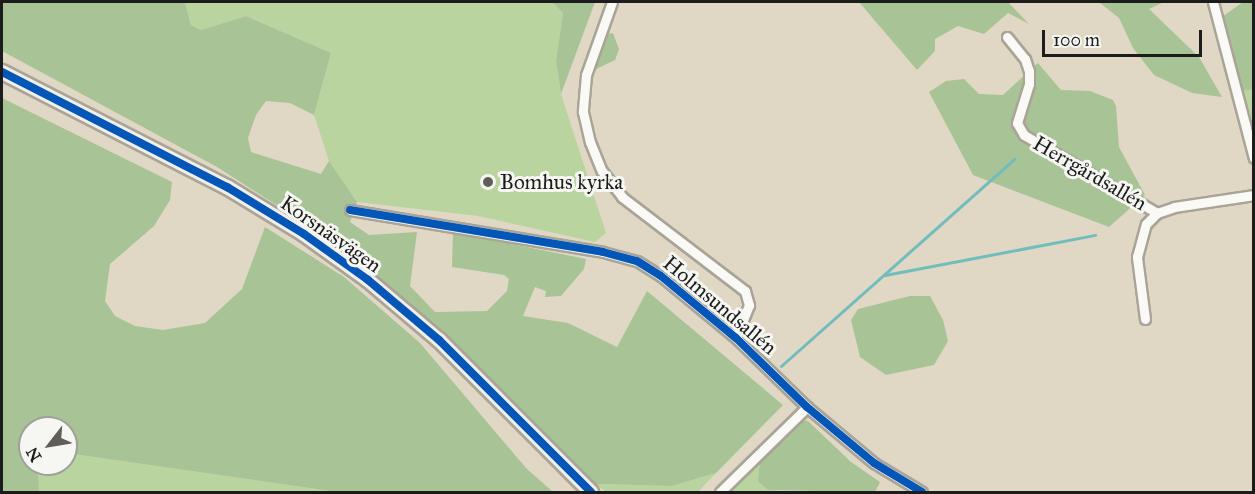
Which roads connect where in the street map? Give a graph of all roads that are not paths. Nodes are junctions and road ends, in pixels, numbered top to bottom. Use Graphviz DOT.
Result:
graph roads {
  1 [pos="612,2"];
  2 [pos="1213,2"];
  3 [pos="1007,37"];
  4 [pos="2,72"];
  5 [pos="1254,158"];
  6 [pos="1254,195"];
  7 [pos="350,210"];
  8 [pos="1157,213"];
  9 [pos="1145,319"];
  10 [pos="736,339"];
  11 [pos="807,407"];
  12 [pos="591,492"];
  13 [pos="720,492"];
  14 [pos="922,492"];
  1 -- 10 [label="street"];
  2 -- 5 [label="street"];
  3 -- 8 [label="street, Herrgårdsallén"];
  4 -- 12 [label="street, Korsnäsvägen"];
  6 -- 8 [label="street, Herrgårdsallén"];
  7 -- 10 [label="street, Holmsundsallén"];
  8 -- 9 [label="street, Herrgårdsallén"];
  10 -- 11 [label="street, Holmsundsallén"];
  11 -- 13 [label="street"];
  11 -- 14 [label="street, Holmsundsallén"];
}
